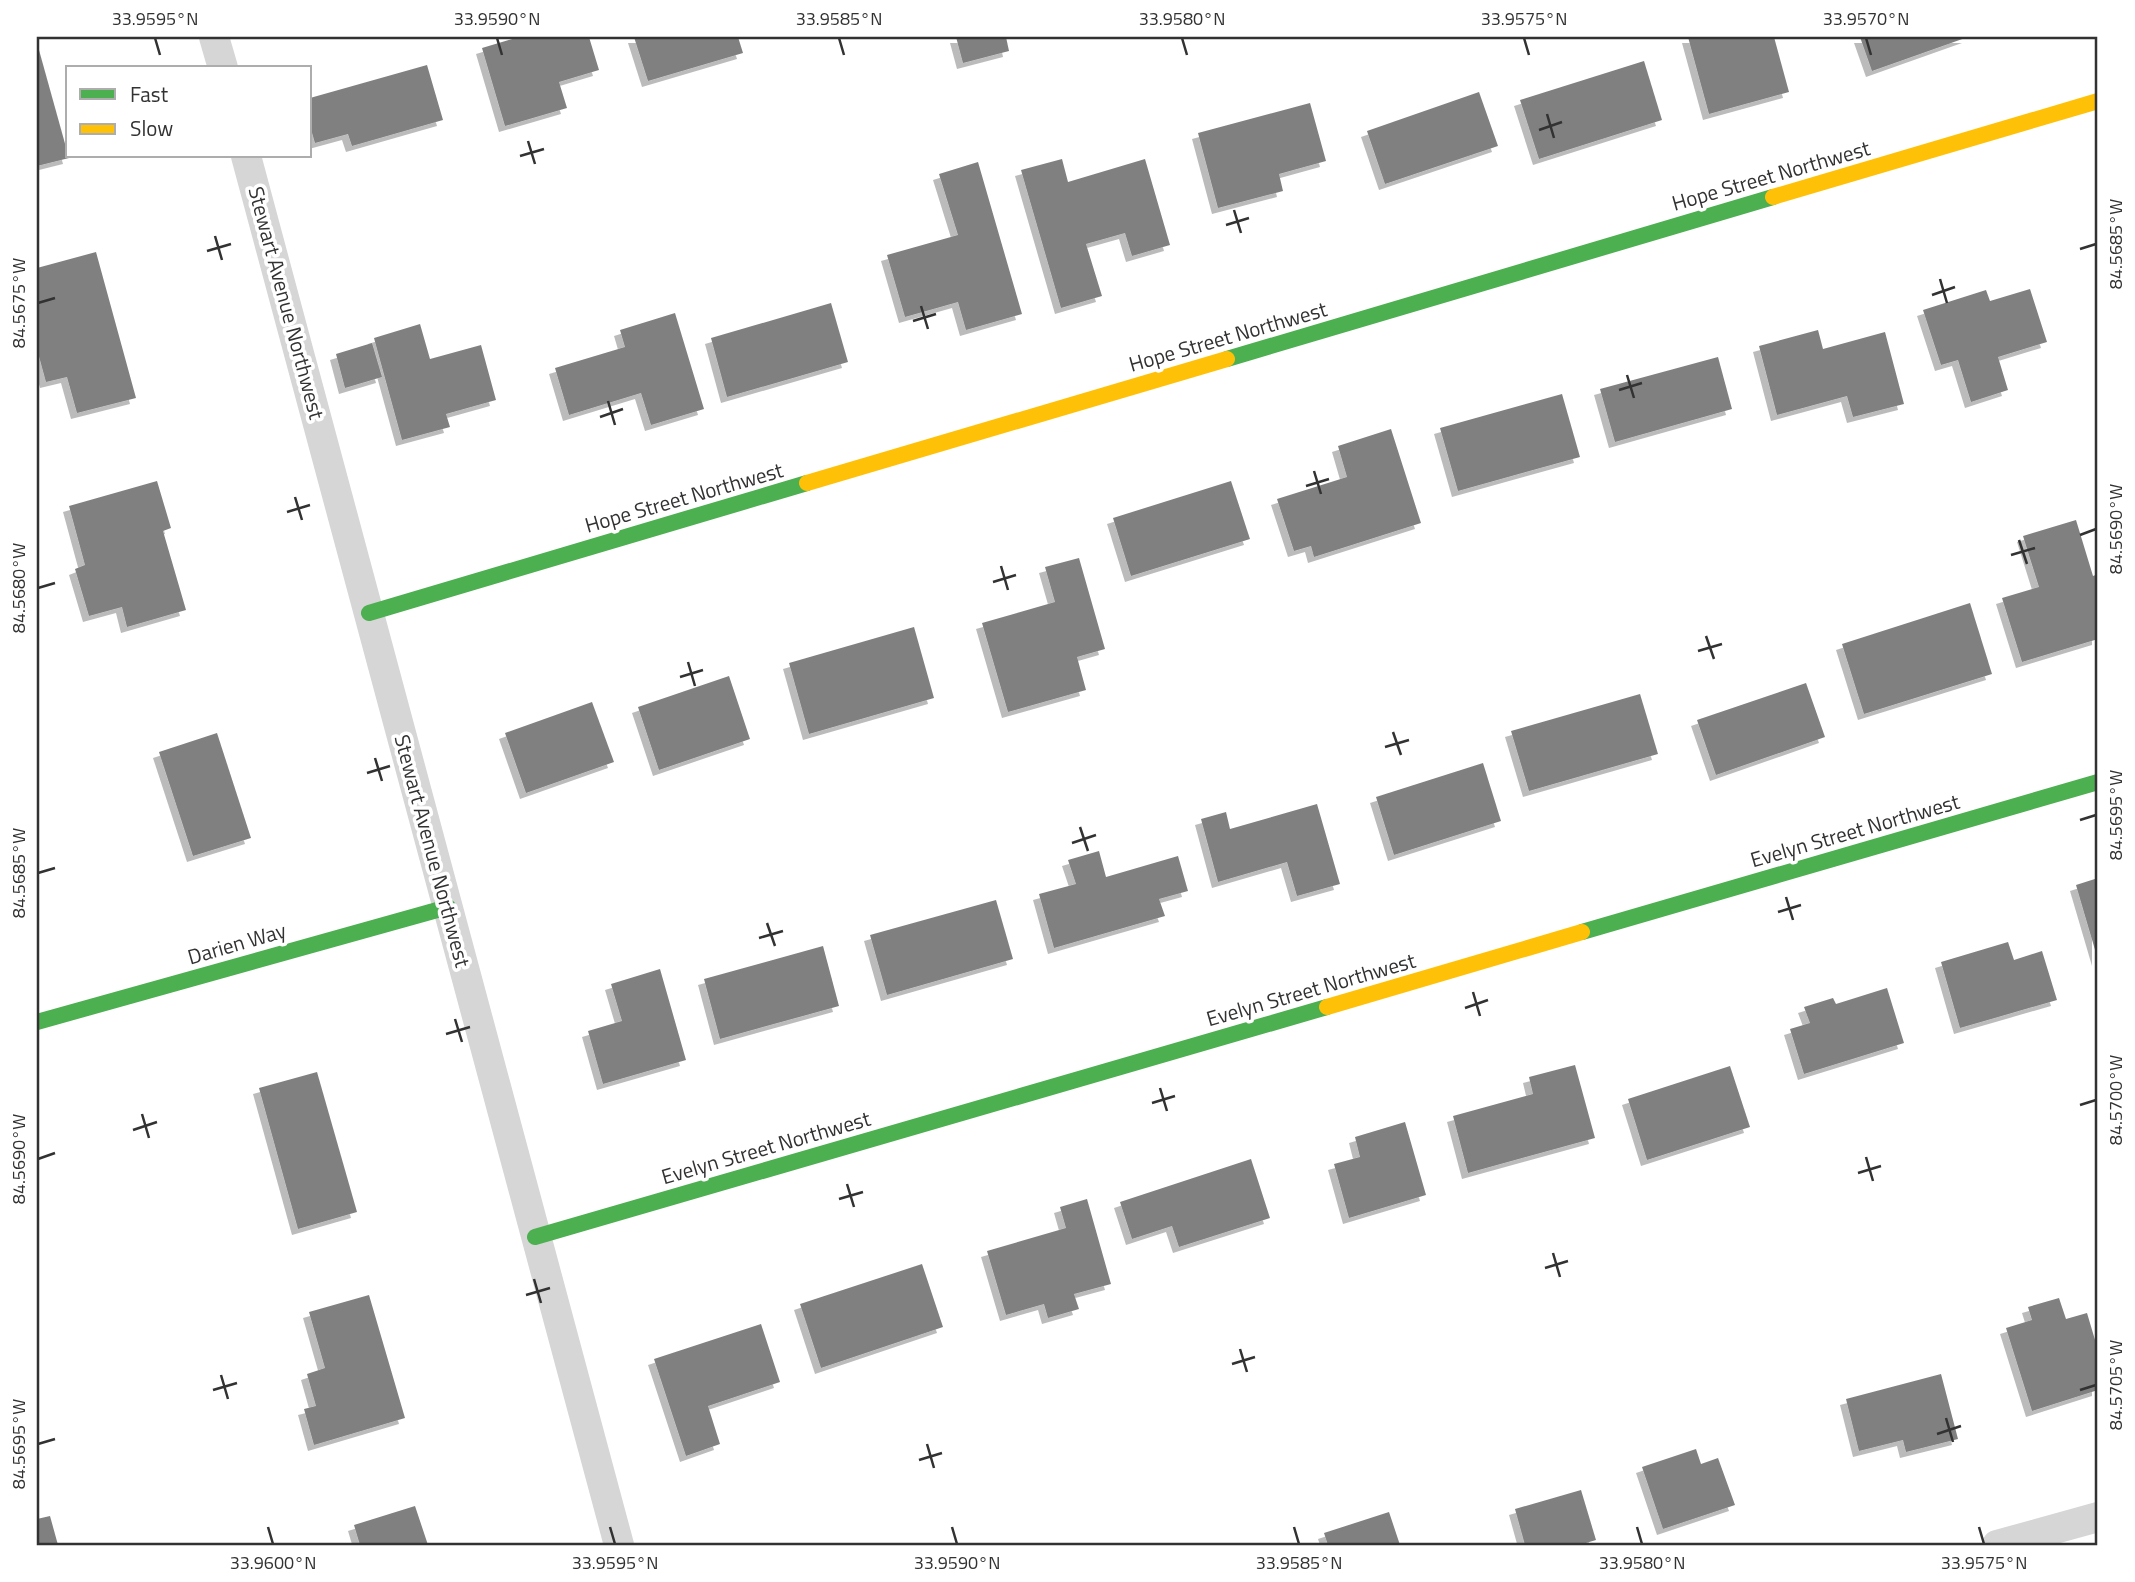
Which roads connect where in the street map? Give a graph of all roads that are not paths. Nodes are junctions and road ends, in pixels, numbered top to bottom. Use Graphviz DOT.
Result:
graph roads {
  1 [pos="214,37"];
  2 [pos="222,66"];
  3 [pos="2098,101"];
  4 [pos="247,158"];
  5 [pos="369,613"];
  6 [pos="2098,782"];
  7 [pos="448,907"];
  8 [pos="37,1021"];
  9 [pos="535,1237"];
  10 [pos="2098,1517"];
  11 [pos="619,1545"];
  12 [pos="1997,1545"];
  1 -- 2 [label="street"];
  3 -- 5 [label="street, Hope Street Northwest"];
  4 -- 5 [label="street, Stewart Avenue Northwest"];
  5 -- 7 [label="street, Stewart Avenue Northwest"];
  6 -- 9 [label="street, Evelyn Street Northwest"];
  7 -- 8 [label="street, Darien Way"];
  7 -- 9 [label="street, Stewart Avenue Northwest"];
  9 -- 11 [label="street, Stewart Avenue Northwest"];
  10 -- 12 [label="street"];
}
